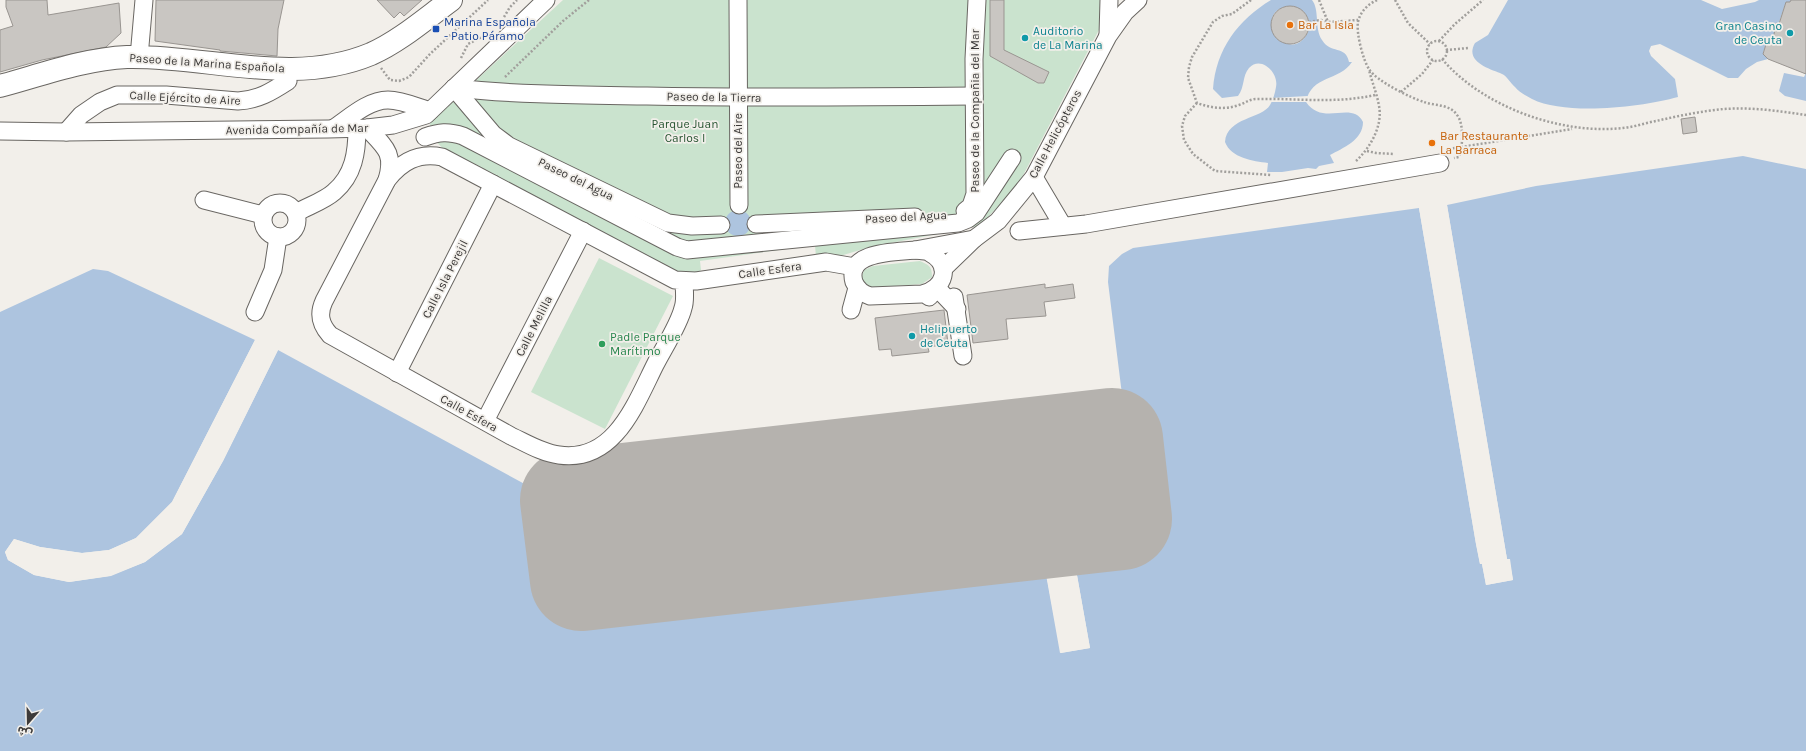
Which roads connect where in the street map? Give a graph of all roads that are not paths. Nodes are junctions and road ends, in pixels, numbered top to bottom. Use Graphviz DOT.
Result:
graph roads {
  1 [pos="144,0"];
  2 [pos="451,0"];
  3 [pos="546,0"];
  4 [pos="738,0"];
  5 [pos="977,0"];
  6 [pos="1138,0"];
  7 [pos="1108,1"];
  8 [pos="1126,6"];
  9 [pos="1108,36"];
  10 [pos="139,57"];
  11 [pos="345,63"];
  12 [pos="288,81"];
  13 [pos="0,86"];
  14 [pos="454,88"];
  15 [pos="974,96"];
  16 [pos="0,97"];
  17 [pos="738,98"];
  18 [pos="428,113"];
  19 [pos="362,128"];
  20 [pos="333,129"];
  21 [pos="0,131"];
  22 [pos="66,132"];
  23 [pos="425,138"];
  24 [pos="430,155"];
  25 [pos="1012,158"];
  26 [pos="1441,159"];
  27 [pos="1034,177"];
  28 [pos="387,180"];
  29 [pos="493,184"];
  30 [pos="204,200"];
  31 [pos="739,205"];
  32 [pos="296,213"];
  33 [pos="263,215"];
  34 [pos="960,215"];
  35 [pos="756,224"];
  36 [pos="721,225"];
  37 [pos="1063,226"];
  38 [pos="583,231"];
  39 [pos="1019,231"];
  40 [pos="278,238"];
  41 [pos="974,239"];
  42 [pos="914,250"];
  43 [pos="855,267"];
  44 [pos="943,270"];
  45 [pos="684,281"];
  46 [pos="937,288"];
  47 [pos="864,292"];
  48 [pos="957,309"];
  49 [pos="851,310"];
  50 [pos="255,312"];
  51 [pos="963,356"];
  52 [pos="397,373"];
  53 [pos="486,422"];
  1 -- 10 [label="street"];
  2 -- 11 [label="main road, Paseo de la Marina Española"];
  3 -- 14 [label="street, Avenida Compañía de Mar"];
  4 -- 17 [label="street, Paseo del Aire"];
  5 -- 15 [label="street, Paseo de la Compañia del Mar"];
  6 -- 8 [label="street, Calle Helicópteros"];
  7 -- 9 [label="street"];
  8 -- 9 [label="street, Calle Helicópteros"];
  9 -- 27 [label="street, Calle Helicópteros"];
  10 -- 11 [label="main road, Paseo de la Marina Española"];
  10 -- 13 [label="main road, Paseo de la Marina Española"];
  11 -- 12 [label="main road, Paseo de la Marina Española"];
  12 -- 16 [label="main road, Paseo de la Marina Española"];
  12 -- 22 [label="street, Calle Ejército de Aire"];
  14 -- 17 [label="street, Paseo de la Tierra"];
  14 -- 18 [label="street, Avenida Compañía de Mar"];
  14 -- 36 [label="street, Paseo del Agua"];
  15 -- 17 [label="street, Paseo de la Tierra"];
  15 -- 34 [label="street, Paseo de la Compañia del Mar"];
  17 -- 31 [label="street, Paseo del Aire"];
  18 -- 19 [label="street, Avenida Compañía de Mar"];
  18 -- 20 [label="street"];
  18 -- 23 [label="street"];
  19 -- 20 [label="street, Avenida Compañía de Mar"];
  19 -- 28 [label="street, Calle Esfera"];
  19 -- 32 [label="street"];
  20 -- 22 [label="street, Avenida Compañía de Mar"];
  21 -- 22 [label="street, Avenida Compañía de Mar"];
  23 -- 24 [label="street"];
  23 -- 25 [label="street"];
  24 -- 28 [label="street, Calle Esfera"];
  24 -- 29 [label="street, Calle Esfera"];
  26 -- 37 [label="street"];
  27 -- 37 [label="street"];
  27 -- 41 [label="street, Calle Helicópteros"];
  28 -- 52 [label="street, Calle Esfera"];
  29 -- 38 [label="street, Calle Esfera"];
  29 -- 52 [label="street, Calle Isla Perejil"];
  30 -- 33 [label="street"];
  31 -- 35 [label="street, Paseo del Aire"];
  31 -- 36 [label="street, Paseo del Aire"];
  32 -- 33 [label="street"];
  32 -- 40 [label="street"];
  33 -- 40 [label="street"];
  34 -- 35 [label="street, Paseo del Agua"];
  35 -- 36 [label="street"];
  37 -- 39 [label="street"];
  38 -- 45 [label="street, Calle Esfera"];
  38 -- 53 [label="street, Calle Melilla"];
  40 -- 50 [label="street"];
  41 -- 42 [label="street, Calle Helicópteros"];
  41 -- 44 [label="street, Calle Helicópteros"];
  42 -- 43 [label="street, Calle Helicópteros"];
  42 -- 44 [label="street, Calle Helicópteros"];
  43 -- 45 [label="street, Calle Esfera"];
  43 -- 47 [label="street"];
  44 -- 46 [label="street, Calle Helicópteros"];
  44 -- 48 [label="street"];
  45 -- 53 [label="street, Calle Esfera"];
  46 -- 47 [label="street, Calle Helicópteros"];
  46 -- 48 [label="street"];
  47 -- 49 [label="street"];
  48 -- 51 [label="street"];
  52 -- 53 [label="street, Calle Esfera"];
}
